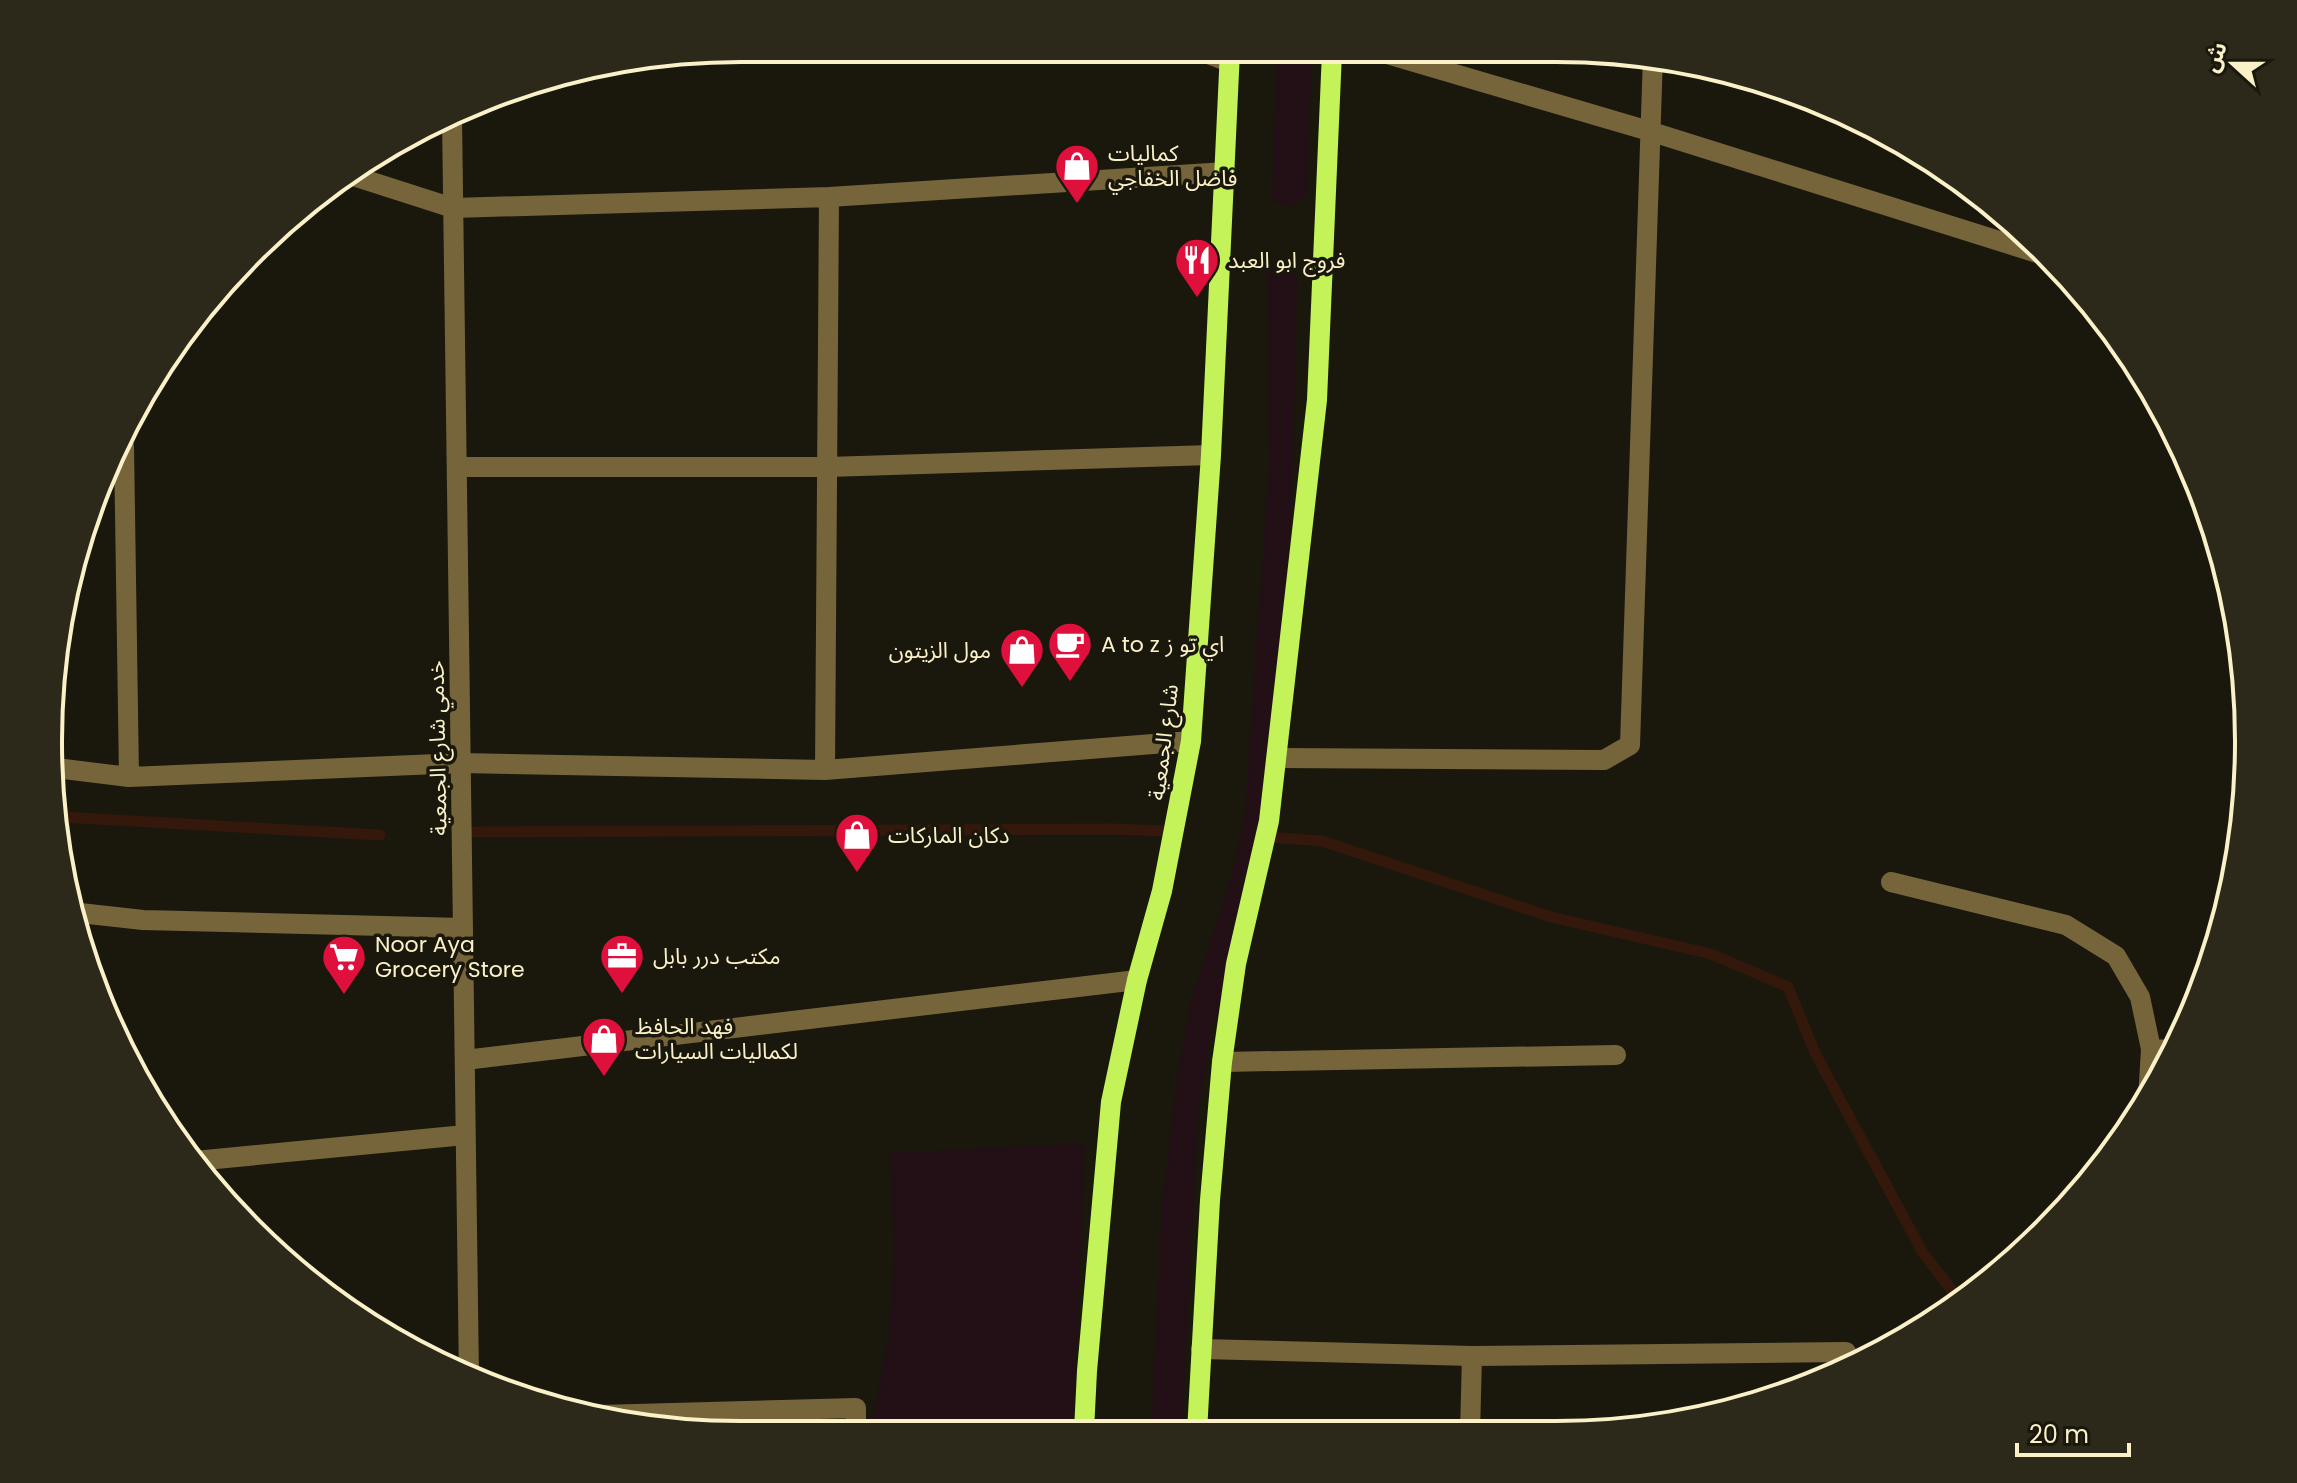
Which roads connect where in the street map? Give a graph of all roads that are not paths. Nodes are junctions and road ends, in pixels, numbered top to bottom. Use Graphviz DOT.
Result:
graph roads {
  1 [pos="1230,62"];
  2 [pos="1332,62"];
  3 [pos="1414,62"];
  4 [pos="1652,69"];
  5 [pos="452,127"];
  6 [pos="1649,131"];
  7 [pos="1226,172"];
  8 [pos="362,179"];
  9 [pos="829,197"];
  10 [pos="453,208"];
  11 [pos="2022,248"];
  12 [pos="1211,455"];
  13 [pos="124,458"];
  14 [pos="457,467"];
  15 [pos="828,467"];
  16 [pos="1191,741"];
  17 [pos="1278,758"];
  18 [pos="461,763"];
  19 [pos="63,769"];
  20 [pos="825,770"];
  21 [pos="129,777"];
  22 [pos="1891,882"];
  23 [pos="84,913"];
  24 [pos="463,928"];
  25 [pos="1137,980"];
  26 [pos="2151,1049"];
  27 [pos="2161,1049"];
  28 [pos="1616,1055"];
  29 [pos="465,1060"];
  30 [pos="1222,1062"];
  31 [pos="2150,1070"];
  32 [pos="465,1135"];
  33 [pos="206,1160"];
  34 [pos="1201,1349"];
  35 [pos="1846,1352"];
  36 [pos="1472,1356"];
  37 [pos="469,1363"];
  38 [pos="645,1414"];
  39 [pos="856,1421"];
  40 [pos="1084,1421"];
  41 [pos="1198,1421"];
  42 [pos="1470,1421"];
  1 -- 7 [label="main road, شارع الجمعية"];
  2 -- 17 [label="main road"];
  3 -- 6 [label="street"];
  4 -- 6 [label="street"];
  5 -- 10 [label="street, خدمي شارع الجمعية"];
  6 -- 11 [label="street"];
  6 -- 17 [label="street"];
  7 -- 9 [label="street"];
  7 -- 12 [label="main road, شارع الجمعية"];
  8 -- 10 [label="street"];
  9 -- 10 [label="street"];
  9 -- 15 [label="street"];
  10 -- 14 [label="street, خدمي شارع الجمعية"];
  12 -- 15 [label="street"];
  12 -- 16 [label="main road, شارع الجمعية"];
  13 -- 21 [label="street"];
  14 -- 15 [label="street"];
  14 -- 18 [label="street, خدمي شارع الجمعية"];
  15 -- 20 [label="street"];
  16 -- 20 [label="street"];
  16 -- 25 [label="main road, شارع الجمعية"];
  17 -- 30 [label="main road"];
  18 -- 20 [label="street"];
  18 -- 21 [label="street"];
  18 -- 24 [label="street, خدمي شارع الجمعية"];
  19 -- 21 [label="street"];
  22 -- 26 [label="street"];
  23 -- 24 [label="street"];
  24 -- 29 [label="street, خدمي شارع الجمعية"];
  25 -- 29 [label="street"];
  25 -- 40 [label="main road, شارع الجمعية"];
  26 -- 27 [label="street"];
  26 -- 31 [label="street"];
  28 -- 30 [label="street"];
  29 -- 32 [label="street, خدمي شارع الجمعية"];
  30 -- 34 [label="main road"];
  32 -- 33 [label="street"];
  32 -- 37 [label="street, خدمي شارع الجمعية"];
  34 -- 36 [label="street"];
  34 -- 41 [label="main road"];
  35 -- 36 [label="street"];
  36 -- 42 [label="street"];
  38 -- 39 [label="street"];
}
